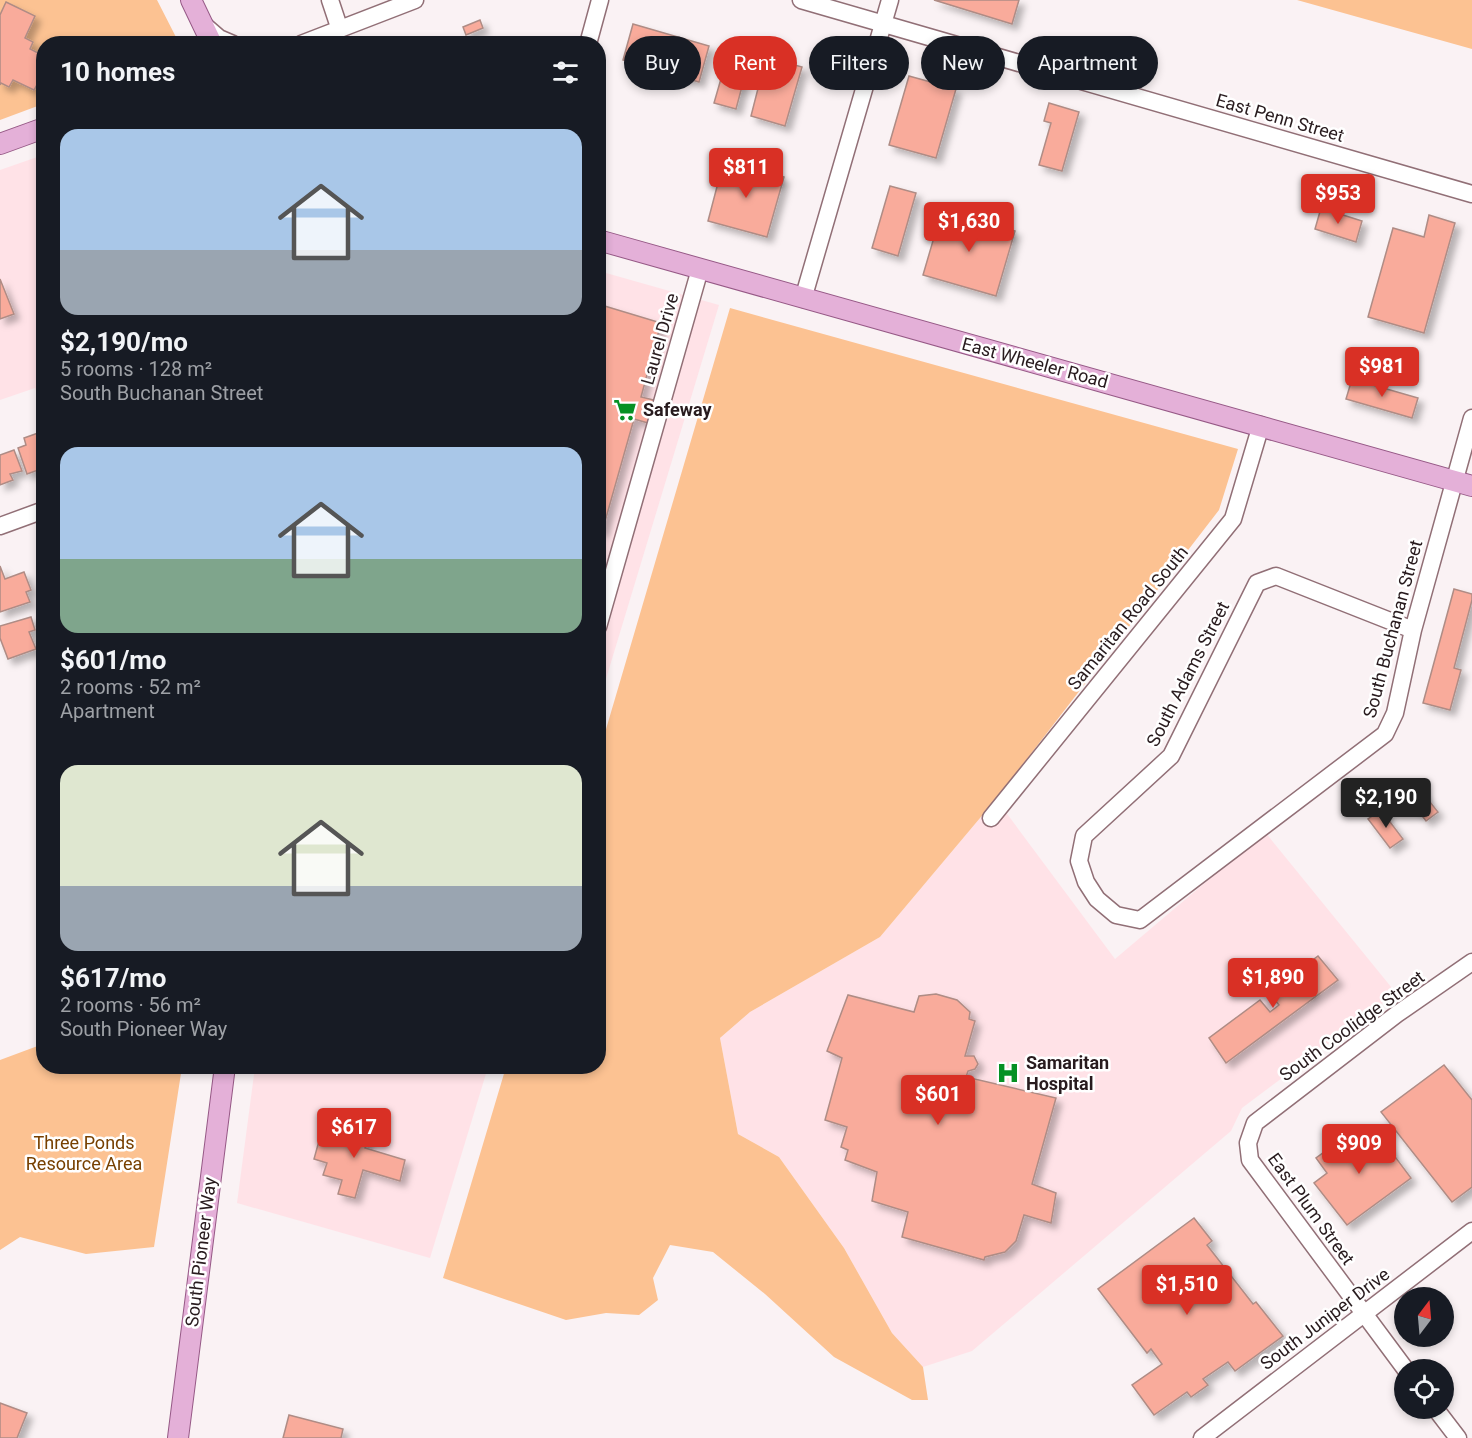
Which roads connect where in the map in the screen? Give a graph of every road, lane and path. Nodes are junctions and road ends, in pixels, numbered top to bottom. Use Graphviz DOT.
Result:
graph roads {
  1 [pos="191,0"];
  2 [pos="330,0"];
  3 [pos="415,0"];
  4 [pos="600,0"];
  5 [pos="801,0"];
  6 [pos="890,0"];
  7 [pos="202,23"];
  8 [pos="884,24"];
  9 [pos="339,27"];
  10 [pos="208,36"];
  11 [pos="217,36"];
  12 [pos="320,36"];
  13 [pos="590,36"];
  14 [pos="36,131"];
  15 [pos="0,144"];
  16 [pos="1472,194"];
  17 [pos="606,242"];
  18 [pos="700,269"];
  19 [pos="803,299"];
  20 [pos="1472,418"];
  21 [pos="1261,425"];
  22 [pos="1463,484"];
  23 [pos="36,513"];
  24 [pos="0,526"];
  25 [pos="606,599"];
  26 [pos="1413,630"];
  27 [pos="992,818"];
  28 [pos="1140,920"];
  29 [pos="1472,962"];
  30 [pos="224,1074"];
  31 [pos="1255,1123"];
  32 [pos="1472,1231"];
  33 [pos="1364,1314"];
  34 [pos="1398,1359"];
  35 [pos="1444,1419"];
  36 [pos="178,1438"];
  37 [pos="1202,1438"];
  38 [pos="1458,1438"];
  1 -- 7 [label="main road"];
  2 -- 9 [label="street"];
  3 -- 9 [label="street"];
  4 -- 13 [label="street"];
  5 -- 8 [label="street, East Penn Street"];
  6 -- 8 [label="street"];
  7 -- 10 [label="main road"];
  7 -- 11 [label="street"];
  8 -- 16 [label="street, East Penn Street"];
  8 -- 19 [label="street"];
  9 -- 12 [label="street"];
  14 -- 15 [label="main road"];
  17 -- 18 [label="main road, East Wheeler Road"];
  18 -- 19 [label="main road, East Wheeler Road"];
  18 -- 25 [label="street, Laurel Drive"];
  19 -- 21 [label="main road, East Wheeler Road"];
  20 -- 22 [label="street"];
  21 -- 22 [label="main road, East Wheeler Road"];
  21 -- 27 [label="street, Samaritan Road South"];
  22 -- 26 [label="street, South Buchanan Street"];
  23 -- 24 [label="street"];
  26 -- 28 [label="street, South Buchanan Street"];
  26 -- 28 [label="street, South Adams Street"];
  29 -- 31 [label="street, South Coolidge Street"];
  30 -- 36 [label="main road, South Pioneer Way"];
  31 -- 33 [label="street, East Plum Street"];
  32 -- 33 [label="street, South Juniper Drive"];
  33 -- 34 [label="street, East Plum Street"];
  33 -- 37 [label="street, South Juniper Drive"];
  35 -- 38 [label="street"];
}
